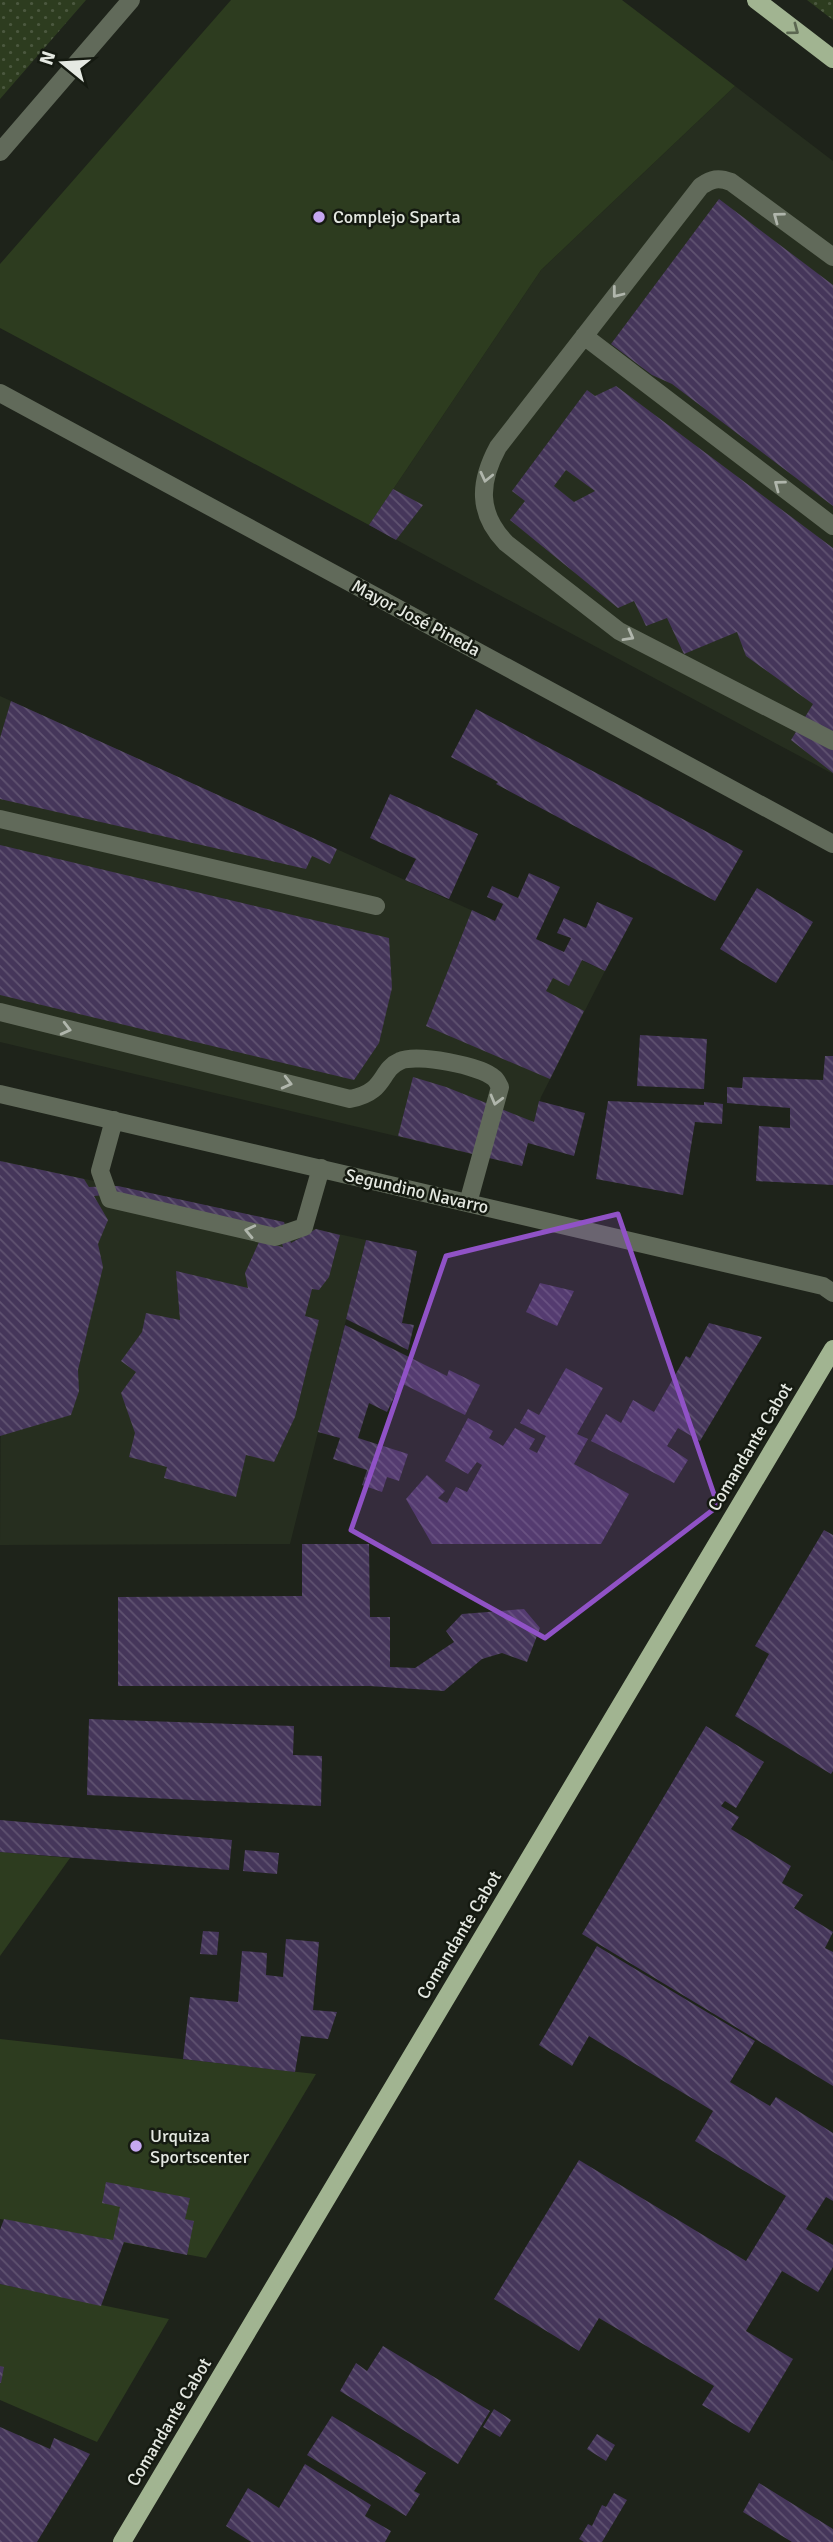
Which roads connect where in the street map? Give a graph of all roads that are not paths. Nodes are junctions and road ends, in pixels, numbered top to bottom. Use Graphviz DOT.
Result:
graph roads {
  1 [pos="131,0"];
  2 [pos="756,0"];
  3 [pos="833,59"];
  4 [pos="0,152"];
  5 [pos="833,257"];
  6 [pos="584,336"];
  7 [pos="0,393"];
  8 [pos="833,526"];
  9 [pos="833,741"];
  10 [pos="0,819"];
  11 [pos="833,844"];
  12 [pos="376,906"];
  13 [pos="0,1012"];
  14 [pos="0,1094"];
  15 [pos="114,1120"];
  16 [pos="321,1168"];
  17 [pos="468,1203"];
  18 [pos="833,1293"];
  19 [pos="833,1349"];
  20 [pos="122,2542"];
  1 -- 4 [label="street"];
  2 -- 3 [label="main road, one-way"];
  5 -- 6 [label="street, one-way"];
  8 -- 6 [label="street, one-way"];
  6 -- 9 [label="street, one-way"];
  7 -- 11 [label="street, Mayor José Pineda"];
  10 -- 12 [label="street"];
  13 -- 17 [label="street, one-way"];
  14 -- 15 [label="street, Segundino Navarro"];
  15 -- 16 [label="street, Segundino Navarro"];
  16 -- 15 [label="street, one-way"];
  16 -- 17 [label="street, Segundino Navarro"];
  17 -- 18 [label="street, Segundino Navarro"];
  19 -- 20 [label="main road, Comandante Cabot"];
}
